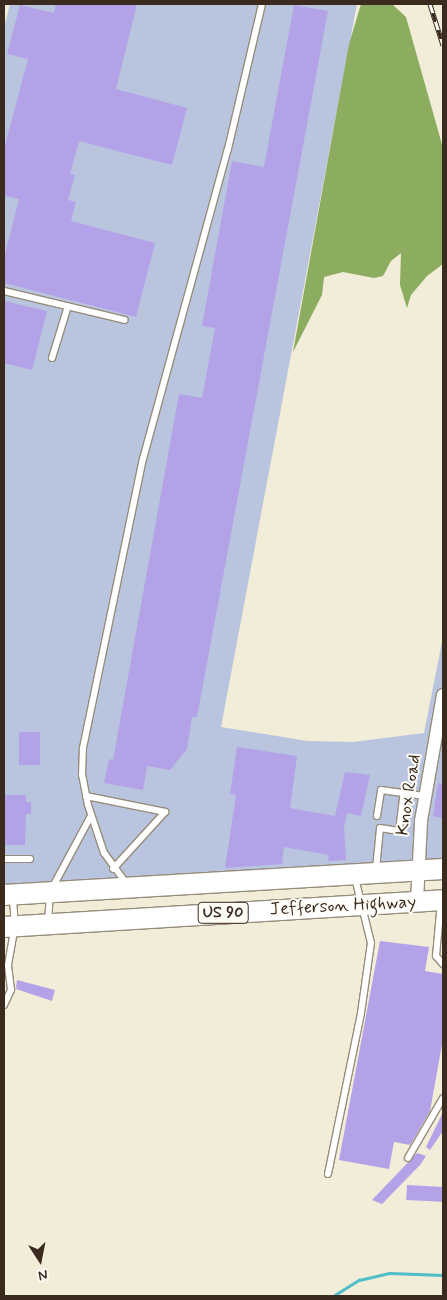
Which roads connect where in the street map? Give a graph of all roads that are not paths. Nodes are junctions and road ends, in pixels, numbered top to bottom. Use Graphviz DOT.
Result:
graph roads {
  1 [pos="262,4"];
  2 [pos="4,291"];
  3 [pos="68,306"];
  4 [pos="125,320"];
  5 [pos="52,358"];
  6 [pos="443,695"];
  7 [pos="404,793"];
  8 [pos="86,796"];
  9 [pos="425,796"];
  10 [pos="91,816"];
  11 [pos="377,816"];
  12 [pos="4,859"];
  13 [pos="30,859"];
  14 [pos="114,869"];
  15 [pos="443,869"];
  16 [pos="417,870"];
  17 [pos="375,873"];
  18 [pos="354,874"];
  19 [pos="130,888"];
  20 [pos="50,892"];
  21 [pos="8,895"];
  22 [pos="442,900"];
  23 [pos="418,902"];
  24 [pos="360,905"];
  25 [pos="48,925"];
  26 [pos="10,927"];
  27 [pos="443,964"];
  28 [pos="6,965"];
  29 [pos="4,973"];
  30 [pos="4,1005"];
  31 [pos="443,1098"];
  32 [pos="408,1158"];
  33 [pos="328,1174"];
  1 -- 8 [label="lane"];
  2 -- 3 [label="lane"];
  3 -- 4 [label="lane"];
  3 -- 5 [label="lane"];
  6 -- 9 [label="street, Knox Road"];
  7 -- 9 [label="lane"];
  7 -- 11 [label="lane"];
  7 -- 17 [label="lane"];
  8 -- 10 [label="lane"];
  8 -- 14 [label="lane"];
  9 -- 16 [label="street, Knox Road"];
  10 -- 14 [label="lane"];
  10 -- 20 [label="lane"];
  12 -- 13 [label="lane"];
  14 -- 19 [label="lane"];
  15 -- 16 [label="main road, Jefferson Highway / US 90"];
  16 -- 17 [label="main road, Jefferson Highway / US 90"];
  16 -- 23 [label="street, Knox Road"];
  17 -- 18 [label="main road, Jefferson Highway / US 90"];
  18 -- 19 [label="main road, Jefferson Highway / US 90"];
  18 -- 24 [label="lane"];
  19 -- 20 [label="main road, Jefferson Highway / US 90"];
  20 -- 21 [label="main road, Jefferson Highway / US 90"];
  20 -- 25 [label="lane"];
  21 -- 26 [label="lane"];
  22 -- 23 [label="main road, Jefferson Highway / US 90"];
  22 -- 27 [label="lane"];
  23 -- 24 [label="main road, Jefferson Highway / US 90"];
  24 -- 25 [label="main road, Jefferson Highway / US 90"];
  24 -- 33 [label="lane"];
  25 -- 26 [label="main road, Jefferson Highway / US 90"];
  26 -- 28 [label="lane"];
  28 -- 29 [label="lane"];
  28 -- 30 [label="lane"];
  31 -- 32 [label="lane"];
}
